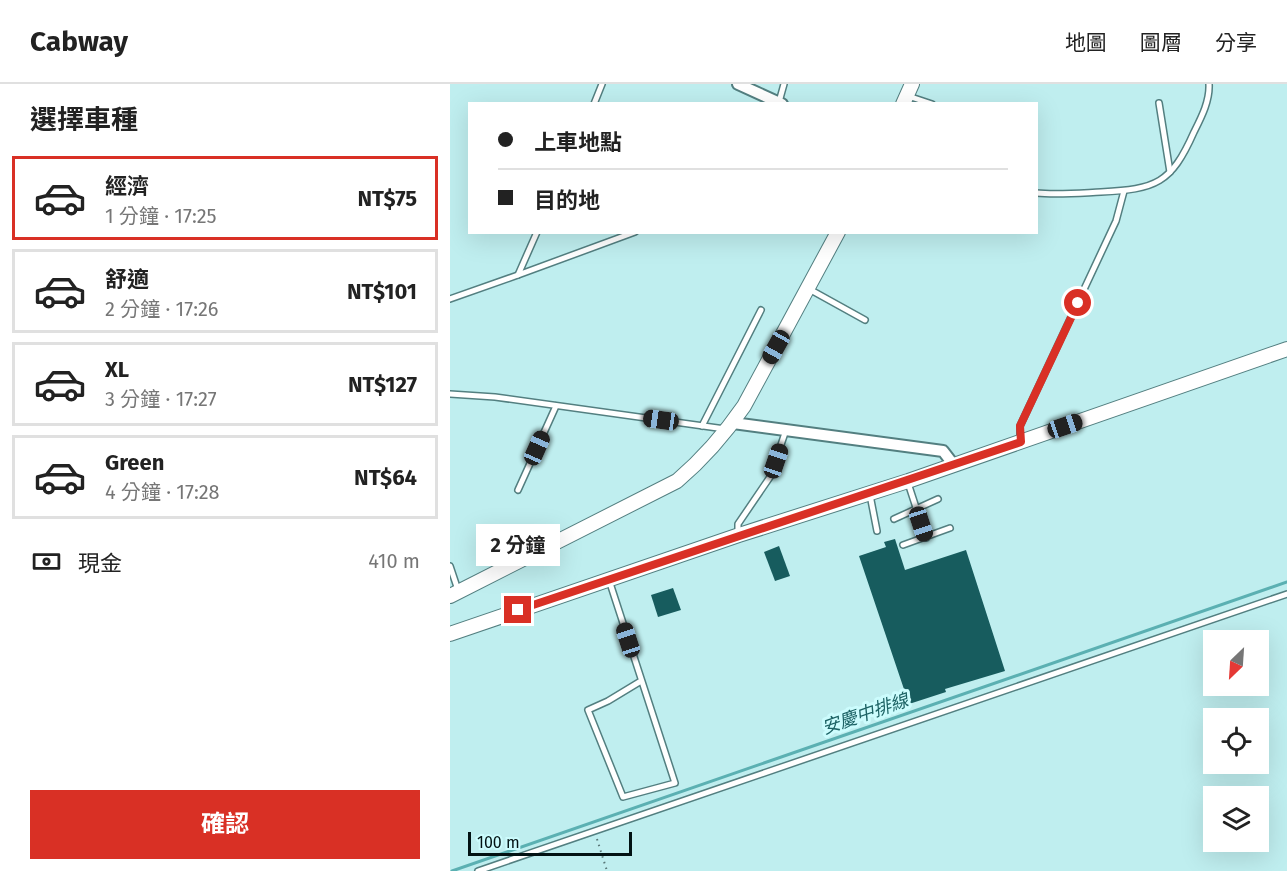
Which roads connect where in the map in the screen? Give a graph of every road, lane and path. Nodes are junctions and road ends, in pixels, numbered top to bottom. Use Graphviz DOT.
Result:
graph roads {
  1 [pos="602,84"];
  2 [pos="738,84"];
  3 [pos="784,84"];
  4 [pos="1209,84"];
  5 [pos="907,94"];
  6 [pos="595,102"];
  7 [pos="774,102"];
  8 [pos="927,102"];
  9 [pos="1159,103"];
  10 [pos="1170,172"];
  11 [pos="1124,190"];
  12 [pos="1038,193"];
  13 [pos="536,234"];
  14 [pos="630,234"];
  15 [pos="837,234"];
  16 [pos="518,275"];
  17 [pos="808,289"];
  18 [pos="450,299"];
  19 [pos="760,310"];
  20 [pos="866,320"];
  21 [pos="1287,350"];
  22 [pos="450,394"];
  23 [pos="556,406"];
  24 [pos="702,426"];
  25 [pos="731,426"];
  26 [pos="786,430"];
  27 [pos="1021,442"];
  28 [pos="953,464"];
  29 [pos="908,481"];
  30 [pos="518,490"];
  31 [pos="870,492"];
  32 [pos="938,499"];
  33 [pos="916,510"];
  34 [pos="894,519"];
  35 [pos="950,528"];
  36 [pos="878,531"];
  37 [pos="738,535"];
  38 [pos="926,538"];
  39 [pos="903,545"];
  40 [pos="450,566"];
  41 [pos="608,579"];
  42 [pos="454,594"];
  43 [pos="1287,594"];
  44 [pos="450,634"];
  45 [pos="641,681"];
  46 [pos="594,830"];
  47 [pos="478,871"];
  48 [pos="607,871"];
  1 -- 6 [label="lane"];
  2 -- 7 [label="street"];
  3 -- 7 [label="lane"];
  4 -- 10 [label="lane"];
  5 -- 8 [label="lane"];
  9 -- 10 [label="lane"];
  10 -- 11 [label="lane"];
  11 -- 12 [label="lane"];
  11 -- 27 [label="lane"];
  13 -- 16 [label="lane"];
  14 -- 16 [label="lane"];
  15 -- 17 [label="main road"];
  16 -- 18 [label="lane"];
  17 -- 20 [label="lane"];
  17 -- 25 [label="main road"];
  19 -- 24 [label="lane"];
  21 -- 27 [label="main road"];
  22 -- 23 [label="lane"];
  23 -- 24 [label="lane"];
  23 -- 30 [label="lane"];
  24 -- 25 [label="lane"];
  25 -- 26 [label="street"];
  25 -- 42 [label="main road"];
  26 -- 28 [label="street"];
  26 -- 37 [label="lane"];
  27 -- 28 [label="main road"];
  28 -- 29 [label="main road"];
  29 -- 31 [label="main road"];
  29 -- 33 [label="lane"];
  31 -- 36 [label="lane"];
  31 -- 37 [label="main road"];
  32 -- 33 [label="lane"];
  33 -- 34 [label="lane"];
  33 -- 38 [label="lane"];
  35 -- 38 [label="lane"];
  37 -- 41 [label="main road"];
  38 -- 39 [label="lane"];
  40 -- 42 [label="lane"];
  41 -- 44 [label="main road"];
  41 -- 45 [label="lane"];
  43 -- 46 [label="lane"];
  45 -- 45 [label="lane"];
  46 -- 47 [label="lane"];
  46 -- 48 [label="path"];
}
